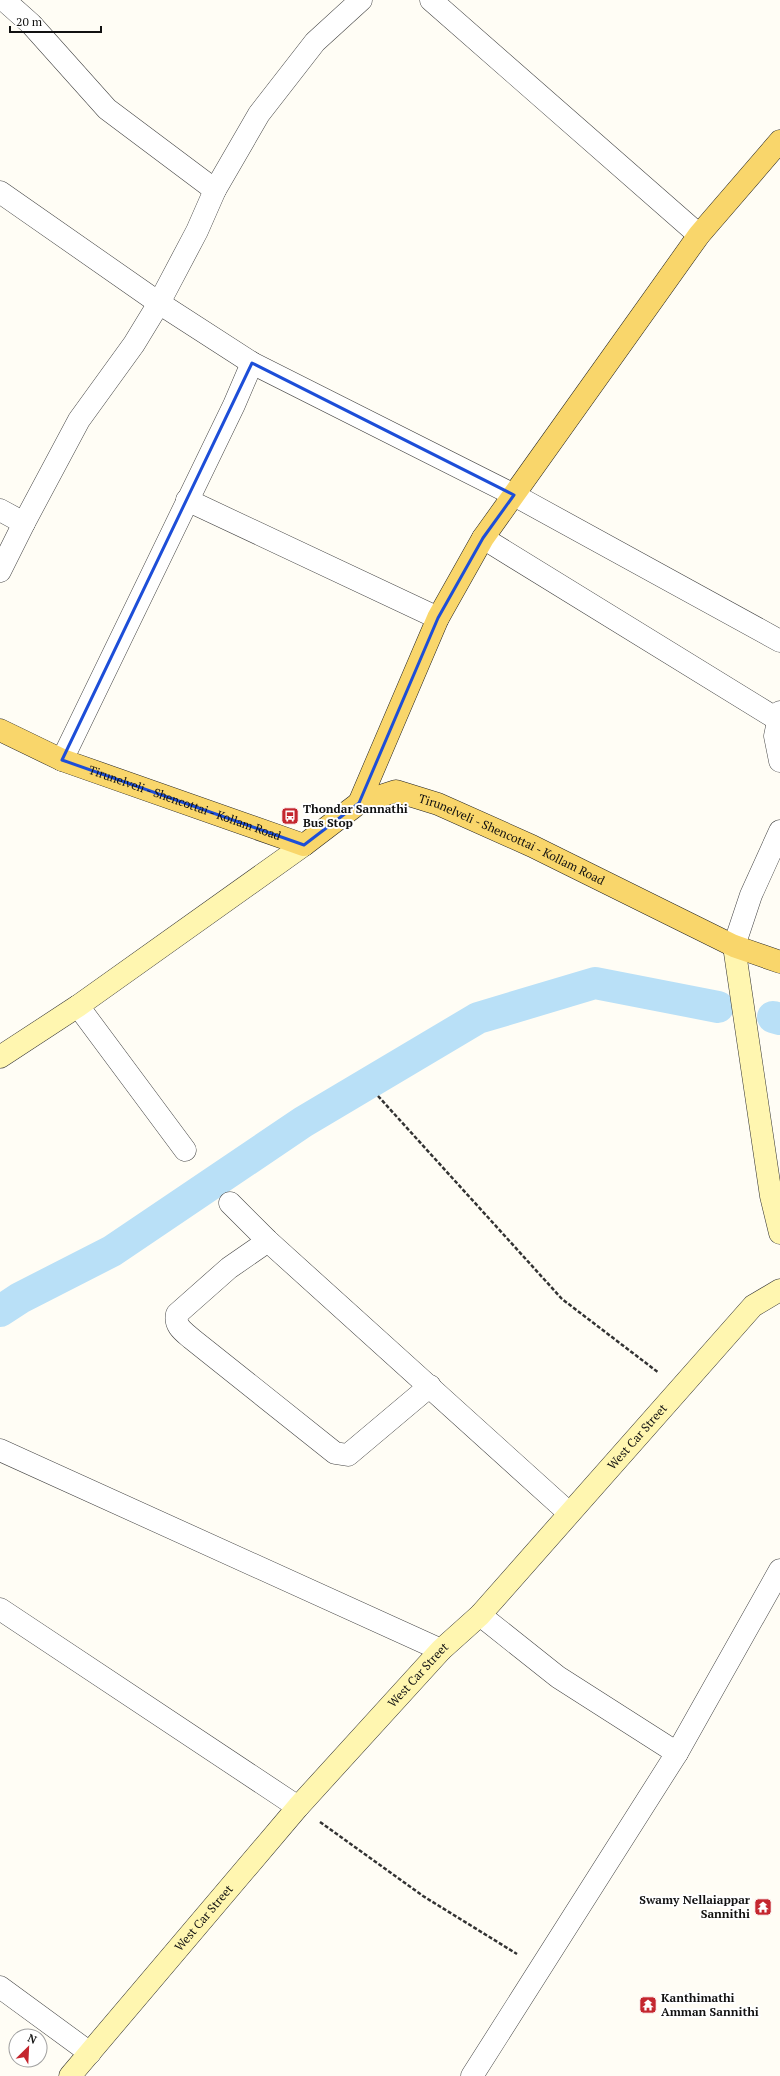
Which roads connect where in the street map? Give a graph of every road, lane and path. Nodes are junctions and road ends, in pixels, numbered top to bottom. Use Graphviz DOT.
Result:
graph roads {
  1 [pos="4,0"];
  2 [pos="361,0"];
  3 [pos="431,0"];
  4 [pos="779,146"];
  5 [pos="215,190"];
  6 [pos="0,192"];
  7 [pos="699,235"];
  8 [pos="159,303"];
  9 [pos="252,363"];
  10 [pos="514,495"];
  11 [pos="188,500"];
  12 [pos="0,510"];
  13 [pos="24,522"];
  14 [pos="483,538"];
  15 [pos="0,572"];
  16 [pos="438,618"];
  17 [pos="780,641"];
  18 [pos="779,715"];
  19 [pos="0,730"];
  20 [pos="62,760"];
  21 [pos="780,761"];
  22 [pos="359,803"];
  23 [pos="780,831"];
  24 [pos="304,845"];
  25 [pos="734,946"];
  26 [pos="780,962"];
  27 [pos="78,1006"];
  28 [pos="0,1057"];
  29 [pos="378,1096"];
  30 [pos="185,1150"];
  31 [pos="230,1203"];
  32 [pos="780,1233"];
  33 [pos="268,1241"];
  34 [pos="780,1290"];
  35 [pos="430,1386"];
  36 [pos="680,1389"];
  37 [pos="0,1450"];
  38 [pos="569,1513"];
  39 [pos="780,1570"];
  40 [pos="0,1609"];
  41 [pos="480,1615"];
  42 [pos="441,1650"];
  43 [pos="677,1753"];
  44 [pos="298,1807"];
  45 [pos="540,1968"];
  46 [pos="0,1987"];
  47 [pos="90,2053"];
  48 [pos="70,2076"];
  49 [pos="472,2076"];
  1 -- 5 [label="street"];
  2 -- 5 [label="street"];
  3 -- 7 [label="street"];
  4 -- 7 [label="main road"];
  5 -- 8 [label="street"];
  6 -- 8 [label="street"];
  7 -- 10 [label="main road"];
  8 -- 9 [label="street"];
  8 -- 13 [label="street"];
  9 -- 10 [label="street"];
  9 -- 11 [label="street"];
  10 -- 14 [label="main road"];
  10 -- 17 [label="street"];
  11 -- 16 [label="street"];
  11 -- 20 [label="street"];
  12 -- 13 [label="street"];
  13 -- 15 [label="street"];
  14 -- 16 [label="main road"];
  14 -- 18 [label="street"];
  16 -- 22 [label="main road"];
  18 -- 21 [label="street"];
  19 -- 20 [label="main road, Tirunelveli - Shencottai - Kollam Road"];
  20 -- 24 [label="main road, Tirunelveli - Shencottai - Kollam Road"];
  22 -- 24 [label="main road, Tirunelveli - Shencottai - Kollam Road"];
  22 -- 25 [label="main road, Tirunelveli - Shencottai - Kollam Road"];
  23 -- 25 [label="street"];
  24 -- 27 [label="main road"];
  25 -- 26 [label="main road, Tirunelveli - Shencottai - Kollam Road"];
  25 -- 32 [label="main road"];
  27 -- 28 [label="main road"];
  27 -- 30 [label="street"];
  29 -- 36 [label="path"];
  31 -- 33 [label="street"];
  33 -- 35 [label="street"];
  33 -- 35 [label="street"];
  34 -- 36 [label="main road, West Car Street"];
  35 -- 38 [label="street"];
  36 -- 38 [label="main road, West Car Street"];
  37 -- 42 [label="street"];
  38 -- 41 [label="main road, West Car Street"];
  39 -- 43 [label="street"];
  40 -- 44 [label="street"];
  41 -- 42 [label="main road, West Car Street"];
  41 -- 43 [label="street"];
  42 -- 44 [label="main road, West Car Street"];
  43 -- 45 [label="street"];
  44 -- 45 [label="path"];
  44 -- 47 [label="main road, West Car Street"];
  45 -- 49 [label="street"];
  46 -- 47 [label="street"];
  47 -- 48 [label="main road, West Car Street"];
}
